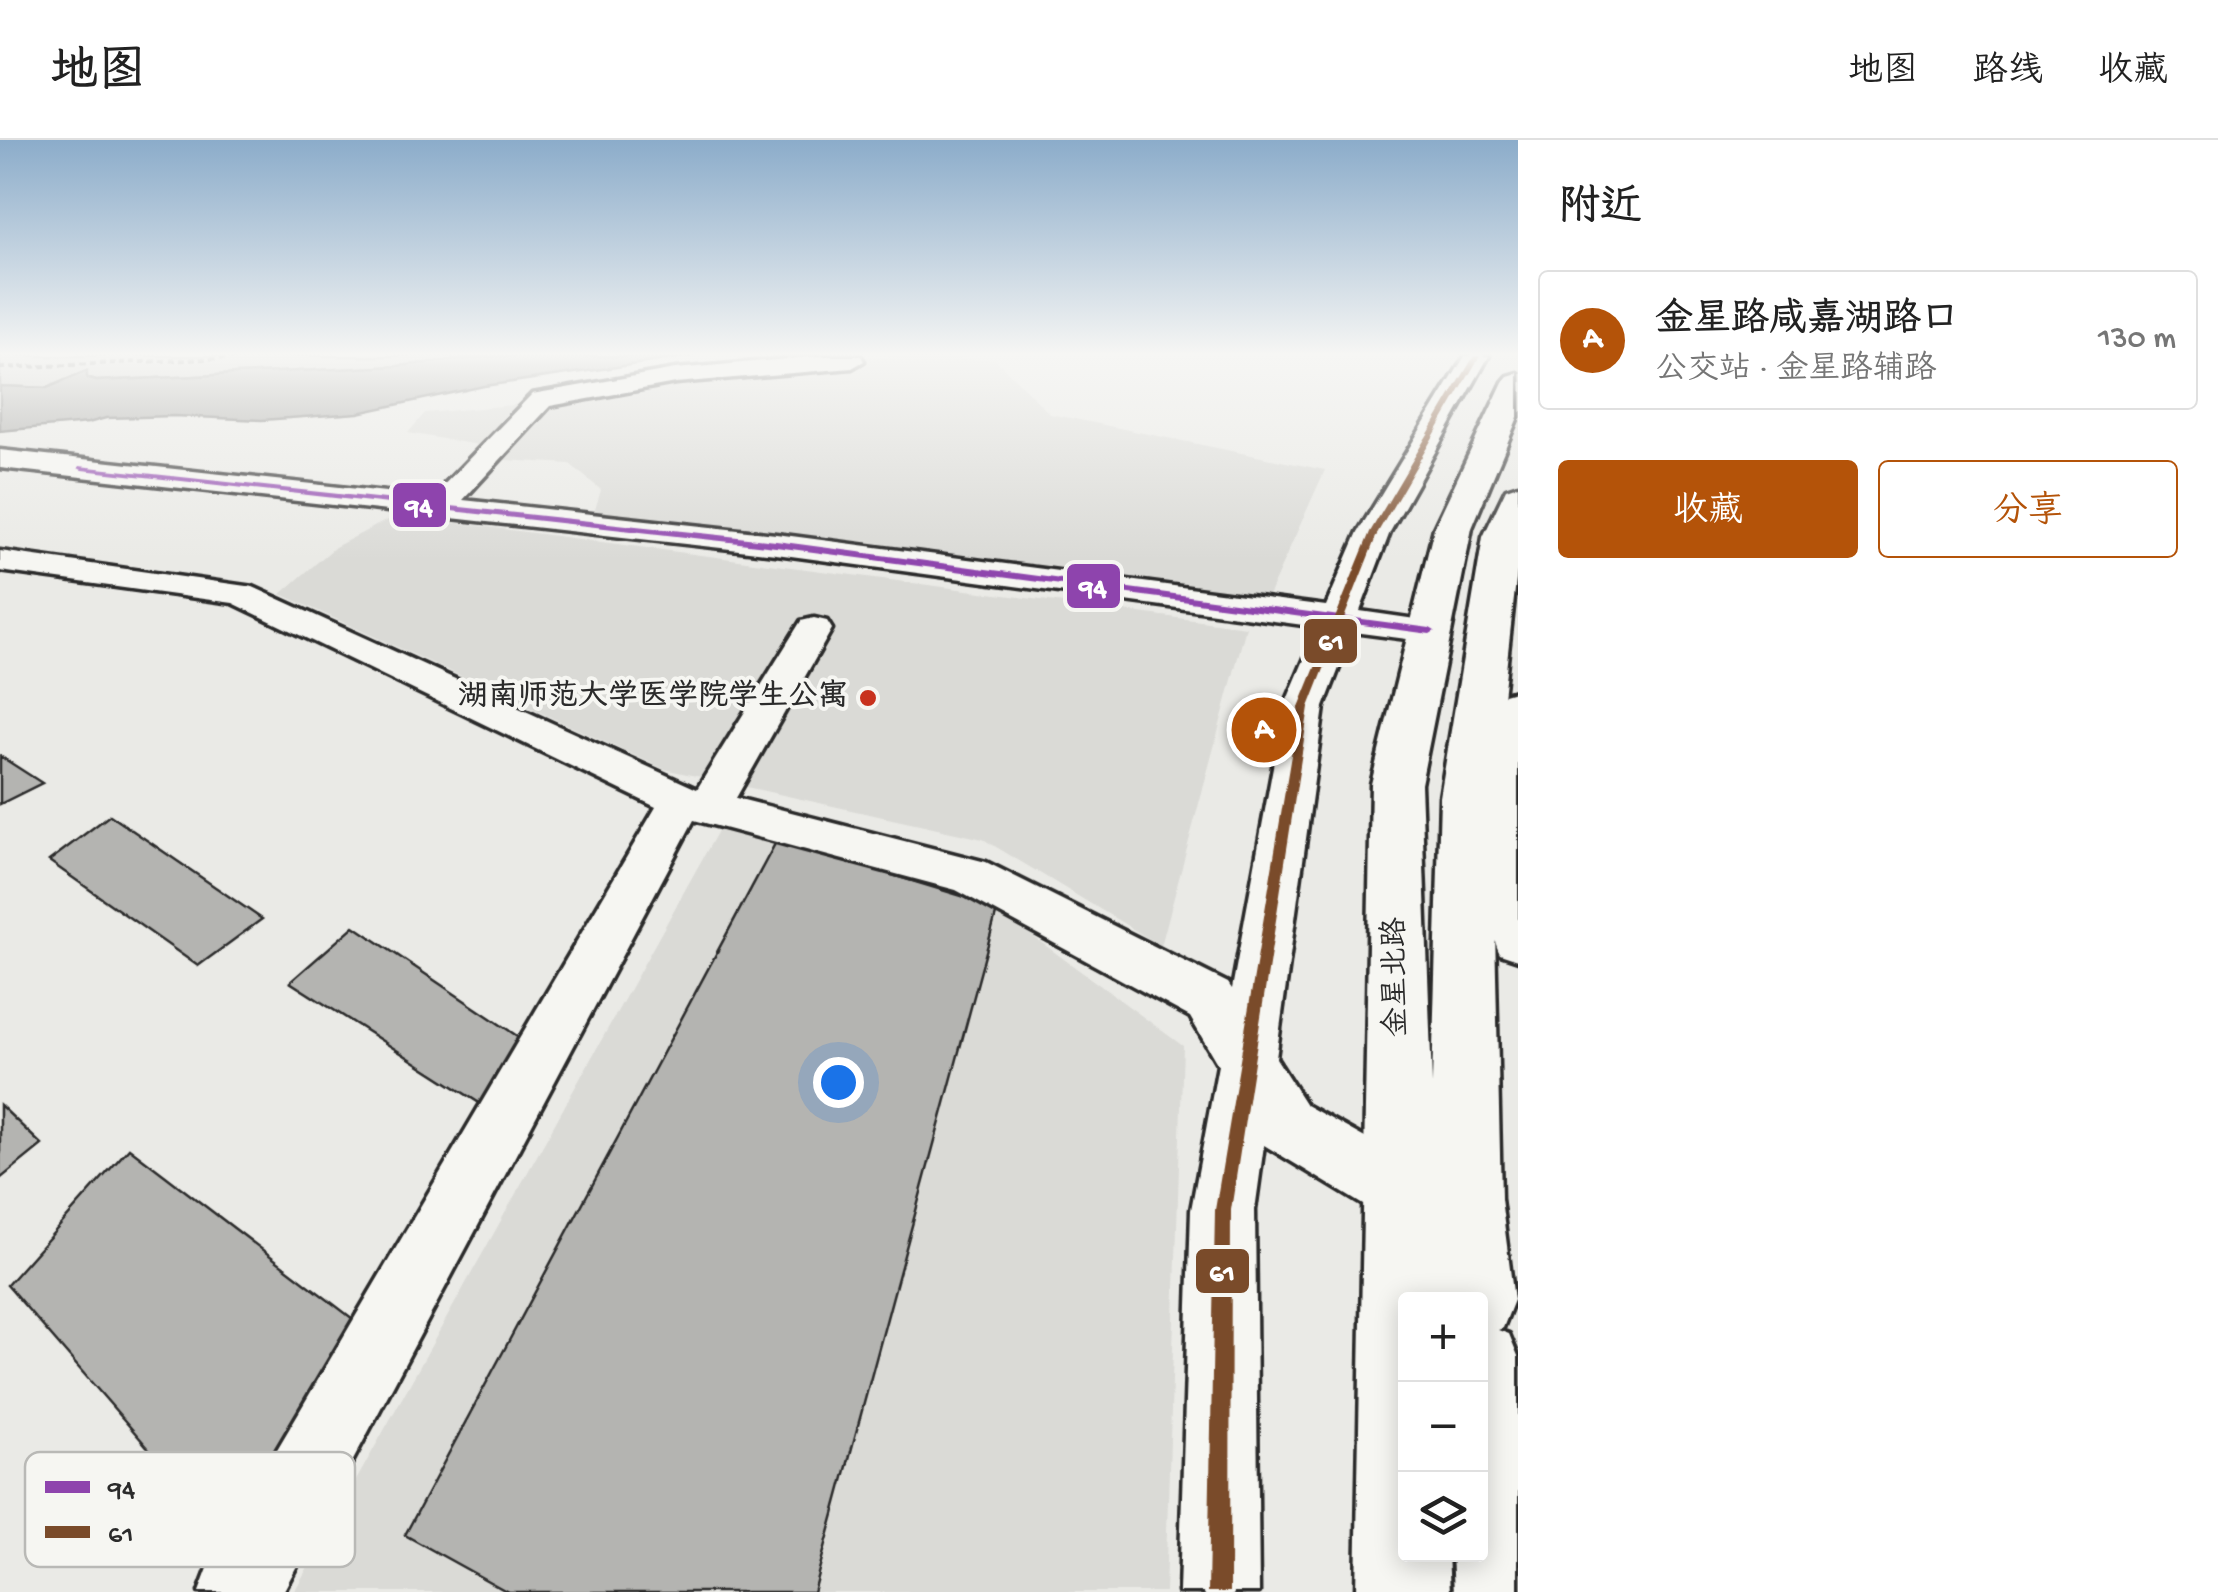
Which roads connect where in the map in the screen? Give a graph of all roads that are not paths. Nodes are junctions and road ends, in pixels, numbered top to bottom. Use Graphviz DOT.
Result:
graph roads {
  1 [pos="518,424"];
  2 [pos="1437,424"];
  3 [pos="1499,424"];
  4 [pos="0,459"];
  5 [pos="1518,496"];
  6 [pos="440,507"];
  7 [pos="0,560"];
  8 [pos="1506,598"];
  9 [pos="814,629"];
  10 [pos="1430,631"];
  11 [pos="1518,703"];
  12 [pos="695,804"];
  13 [pos="1518,940"];
  14 [pos="1400,1192"];
  15 [pos="1474,1292"];
  16 [pos="1482,1382"];
  17 [pos="320,1452"];
  18 [pos="253,1567"];
  19 [pos="239,1592"];
  20 [pos="1220,1592"];
  21 [pos="1404,1592"];
  22 [pos="1502,1592"];
  1 -- 6 [label="street"];
  2 -- 20 [label="street"];
  3 -- 10 [label="main road, 金星北路"];
  4 -- 6 [label="street"];
  5 -- 8 [label="main road"];
  6 -- 10 [label="street"];
  7 -- 12 [label="street"];
  8 -- 15 [label="main road"];
  9 -- 12 [label="street"];
  10 -- 14 [label="main road, 金星北路"];
  11 -- 13 [label="street"];
  12 -- 14 [label="street"];
  12 -- 17 [label="street"];
  14 -- 21 [label="main road, 金星北路"];
  16 -- 22 [label="main road"];
  18 -- 19 [label="street"];
}
